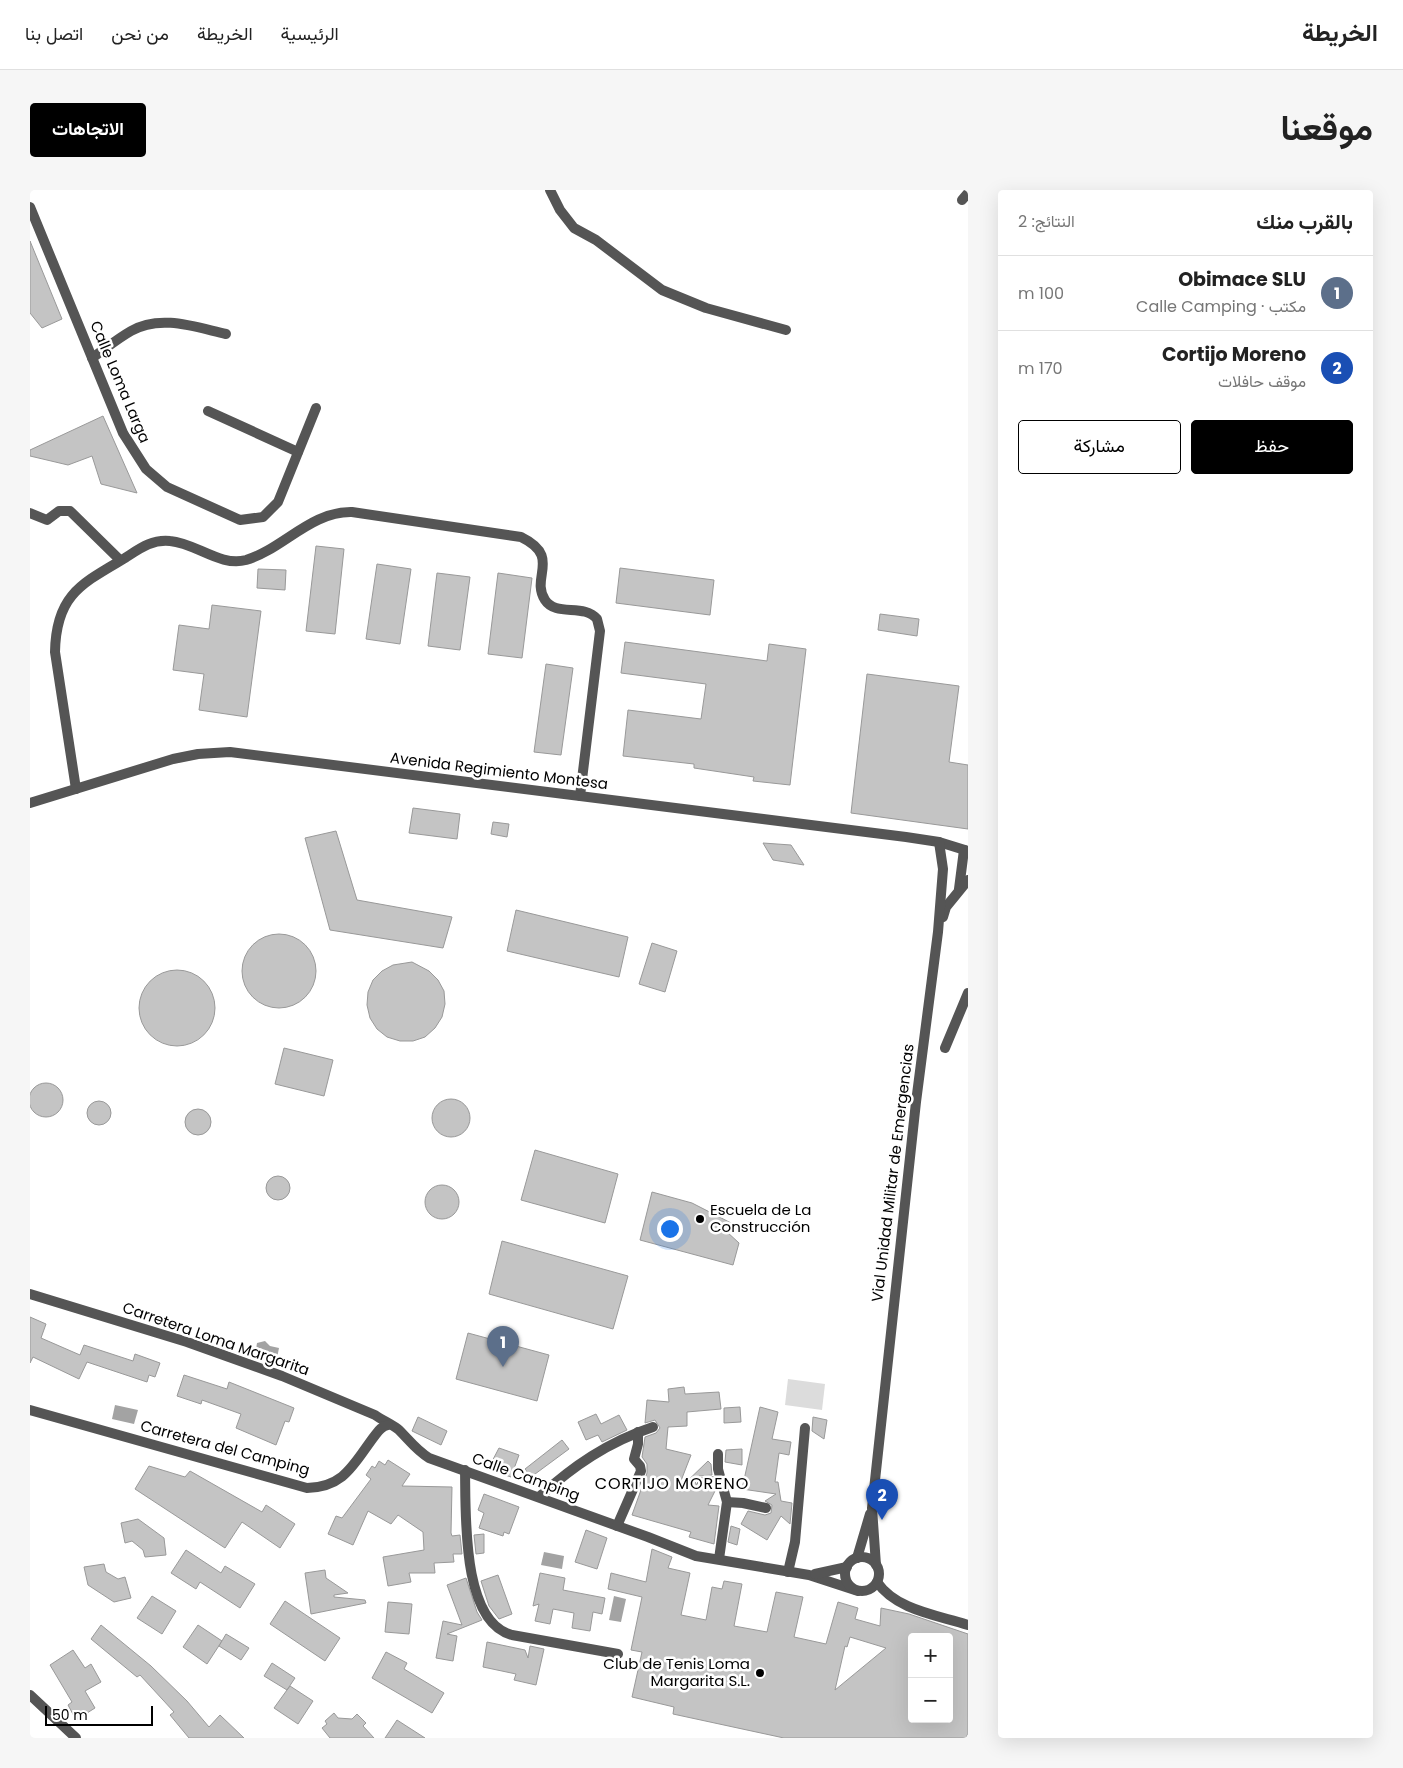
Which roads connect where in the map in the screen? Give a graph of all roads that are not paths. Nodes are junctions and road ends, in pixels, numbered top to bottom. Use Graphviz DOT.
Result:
graph roads {
  1 [pos="550,190"];
  2 [pos="30,208"];
  3 [pos="786,330"];
  4 [pos="226,334"];
  5 [pos="92,358"];
  6 [pos="316,408"];
  7 [pos="208,411"];
  8 [pos="298,452"];
  9 [pos="30,513"];
  10 [pos="120,560"];
  11 [pos="76,789"];
  12 [pos="580,796"];
  13 [pos="30,802"];
  14 [pos="939,842"];
  15 [pos="966,850"];
  16 [pos="968,880"];
  17 [pos="959,889"];
  18 [pos="938,932"];
  19 [pos="968,993"];
  20 [pos="945,1048"];
  21 [pos="30,1294"];
  22 [pos="30,1410"];
  23 [pos="388,1425"];
  24 [pos="653,1426"];
  25 [pos="805,1428"];
  26 [pos="638,1432"];
  27 [pos="718,1454"];
  28 [pos="465,1470"];
  29 [pos="722,1481"];
  30 [pos="702,1482"];
  31 [pos="539,1497"];
  32 [pos="726,1502"];
  33 [pos="766,1508"];
  34 [pos="872,1508"];
  35 [pos="616,1526"];
  36 [pos="719,1558"];
  37 [pos="857,1558"];
  38 [pos="876,1565"];
  39 [pos="847,1567"];
  40 [pos="788,1572"];
  41 [pos="809,1574"];
  42 [pos="877,1582"];
  43 [pos="858,1591"];
  44 [pos="968,1625"];
  45 [pos="618,1654"];
  46 [pos="30,1695"];
  47 [pos="76,1738"];
  1 -- 3 [label="street"];
  2 -- 5 [label="street, Calle Loma Larga"];
  4 -- 5 [label="street"];
  5 -- 8 [label="street, Calle Loma Larga"];
  6 -- 8 [label="street, Calle Loma Larga"];
  7 -- 8 [label="street"];
  9 -- 10 [label="street"];
  10 -- 11 [label="street"];
  10 -- 12 [label="street"];
  11 -- 12 [label="street, Avenida Regimiento Montesa"];
  11 -- 13 [label="street, Avenida Regimiento Montesa"];
  12 -- 14 [label="street, Avenida Regimiento Montesa"];
  14 -- 15 [label="street, Avenida Regimiento Montesa"];
  14 -- 18 [label="street, Vial Unidad Militar de Emergencias"];
  15 -- 17 [label="street"];
  16 -- 17 [label="street"];
  17 -- 18 [label="street"];
  18 -- 34 [label="street, Vial Unidad Militar de Emergencias"];
  19 -- 20 [label="street"];
  21 -- 23 [label="street, Carretera Loma Margarita"];
  22 -- 23 [label="street, Carretera del Camping"];
  23 -- 28 [label="street, Calle Camping"];
  24 -- 26 [label="street"];
  25 -- 40 [label="street"];
  26 -- 31 [label="street"];
  26 -- 35 [label="street"];
  27 -- 29 [label="street"];
  28 -- 31 [label="street, Calle Camping"];
  28 -- 45 [label="street"];
  29 -- 30 [label="street"];
  29 -- 32 [label="street"];
  31 -- 35 [label="street, Calle Camping"];
  32 -- 33 [label="street"];
  32 -- 36 [label="street"];
  34 -- 37 [label="street, Vial Unidad Militar de Emergencias"];
  34 -- 38 [label="street, Vial Unidad Militar de Emergencias"];
  35 -- 36 [label="street, Calle Camping"];
  36 -- 40 [label="street, Calle Camping"];
  37 -- 38 [label="street"];
  37 -- 39 [label="street"];
  38 -- 42 [label="street"];
  39 -- 41 [label="street, Calle Camping"];
  39 -- 43 [label="street"];
  40 -- 41 [label="street, Calle Camping"];
  41 -- 43 [label="street, Calle Camping"];
  42 -- 43 [label="street"];
  42 -- 44 [label="street"];
  46 -- 47 [label="street"];
}
